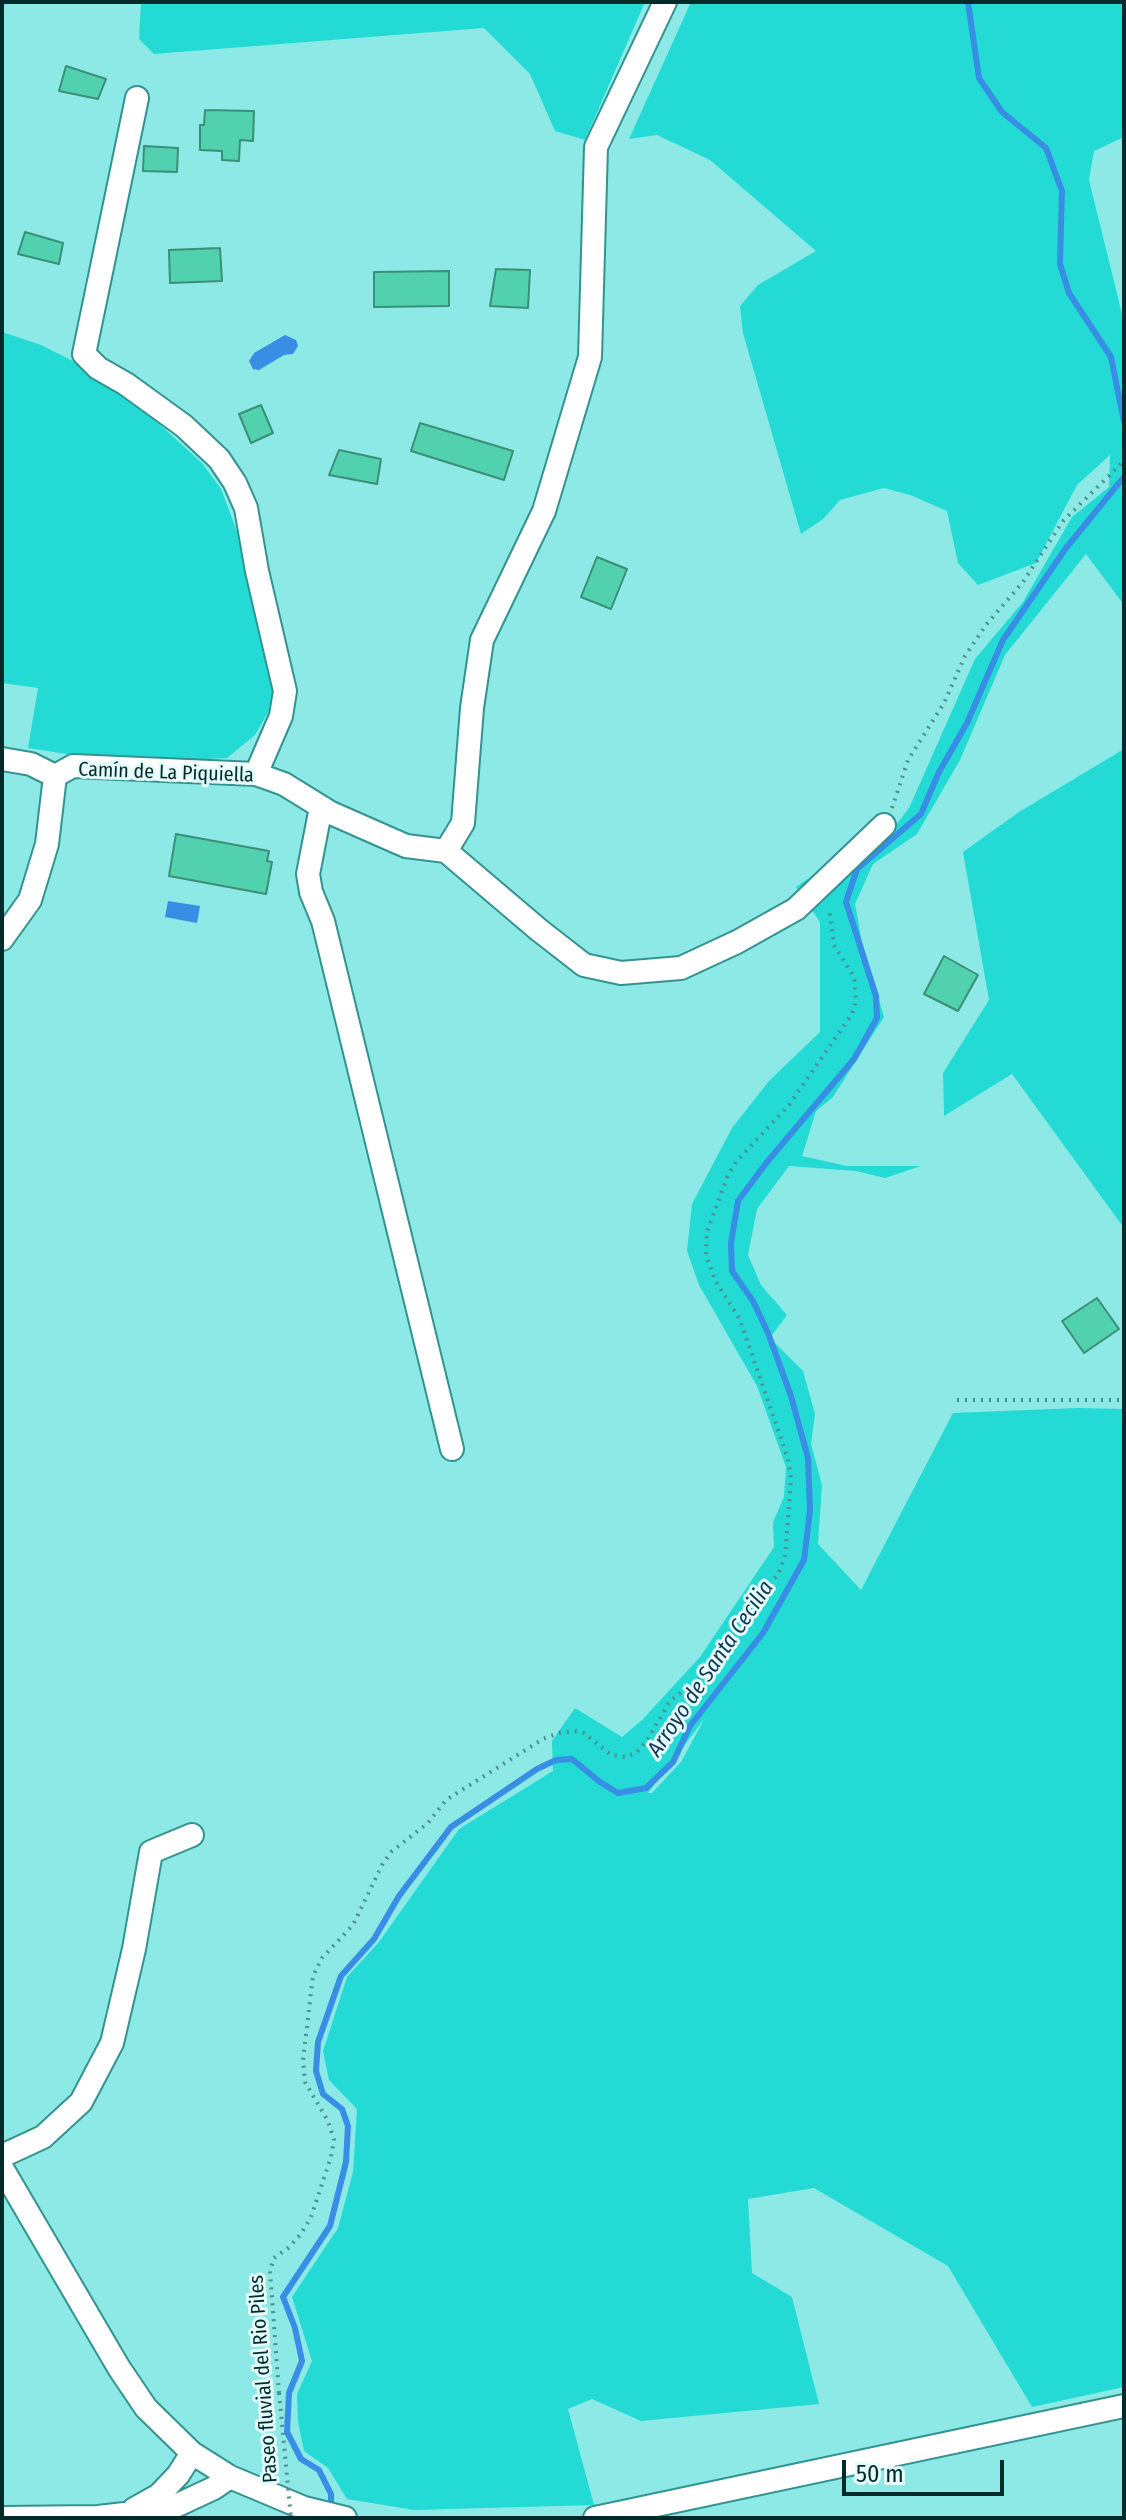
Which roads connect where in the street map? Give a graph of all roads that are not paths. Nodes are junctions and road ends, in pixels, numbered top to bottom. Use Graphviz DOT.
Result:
graph roads {
  1 [pos="665,2"];
  2 [pos="137,98"];
  3 [pos="2,759"];
  4 [pos="256,774"];
  5 [pos="55,776"];
  6 [pos="321,807"];
  7 [pos="884,825"];
  8 [pos="446,851"];
  9 [pos="2,939"];
  10 [pos="452,1449"];
  11 [pos="192,1835"];
  12 [pos="2,2156"];
  13 [pos="2,2168"];
  14 [pos="1124,2406"];
  15 [pos="192,2453"];
  16 [pos="230,2477"];
  17 [pos="297,2513"];
  18 [pos="125,2515"];
  19 [pos="2,2518"];
  20 [pos="345,2518"];
  21 [pos="595,2518"];
  1 -- 8 [label="street"];
  2 -- 4 [label="street"];
  3 -- 5 [label="street, Camín de La Piquiella"];
  4 -- 5 [label="street, Camín de La Piquiella"];
  4 -- 6 [label="street, Camín de La Piquiella"];
  5 -- 9 [label="street"];
  6 -- 8 [label="street, Camín de La Piquiella"];
  6 -- 10 [label="street"];
  7 -- 8 [label="street"];
  11 -- 12 [label="street"];
  13 -- 15 [label="street"];
  14 -- 21 [label="street"];
  15 -- 16 [label="street"];
  15 -- 18 [label="street"];
  16 -- 17 [label="street"];
  16 -- 18 [label="street"];
  17 -- 20 [label="street"];
  18 -- 19 [label="street"];
}
